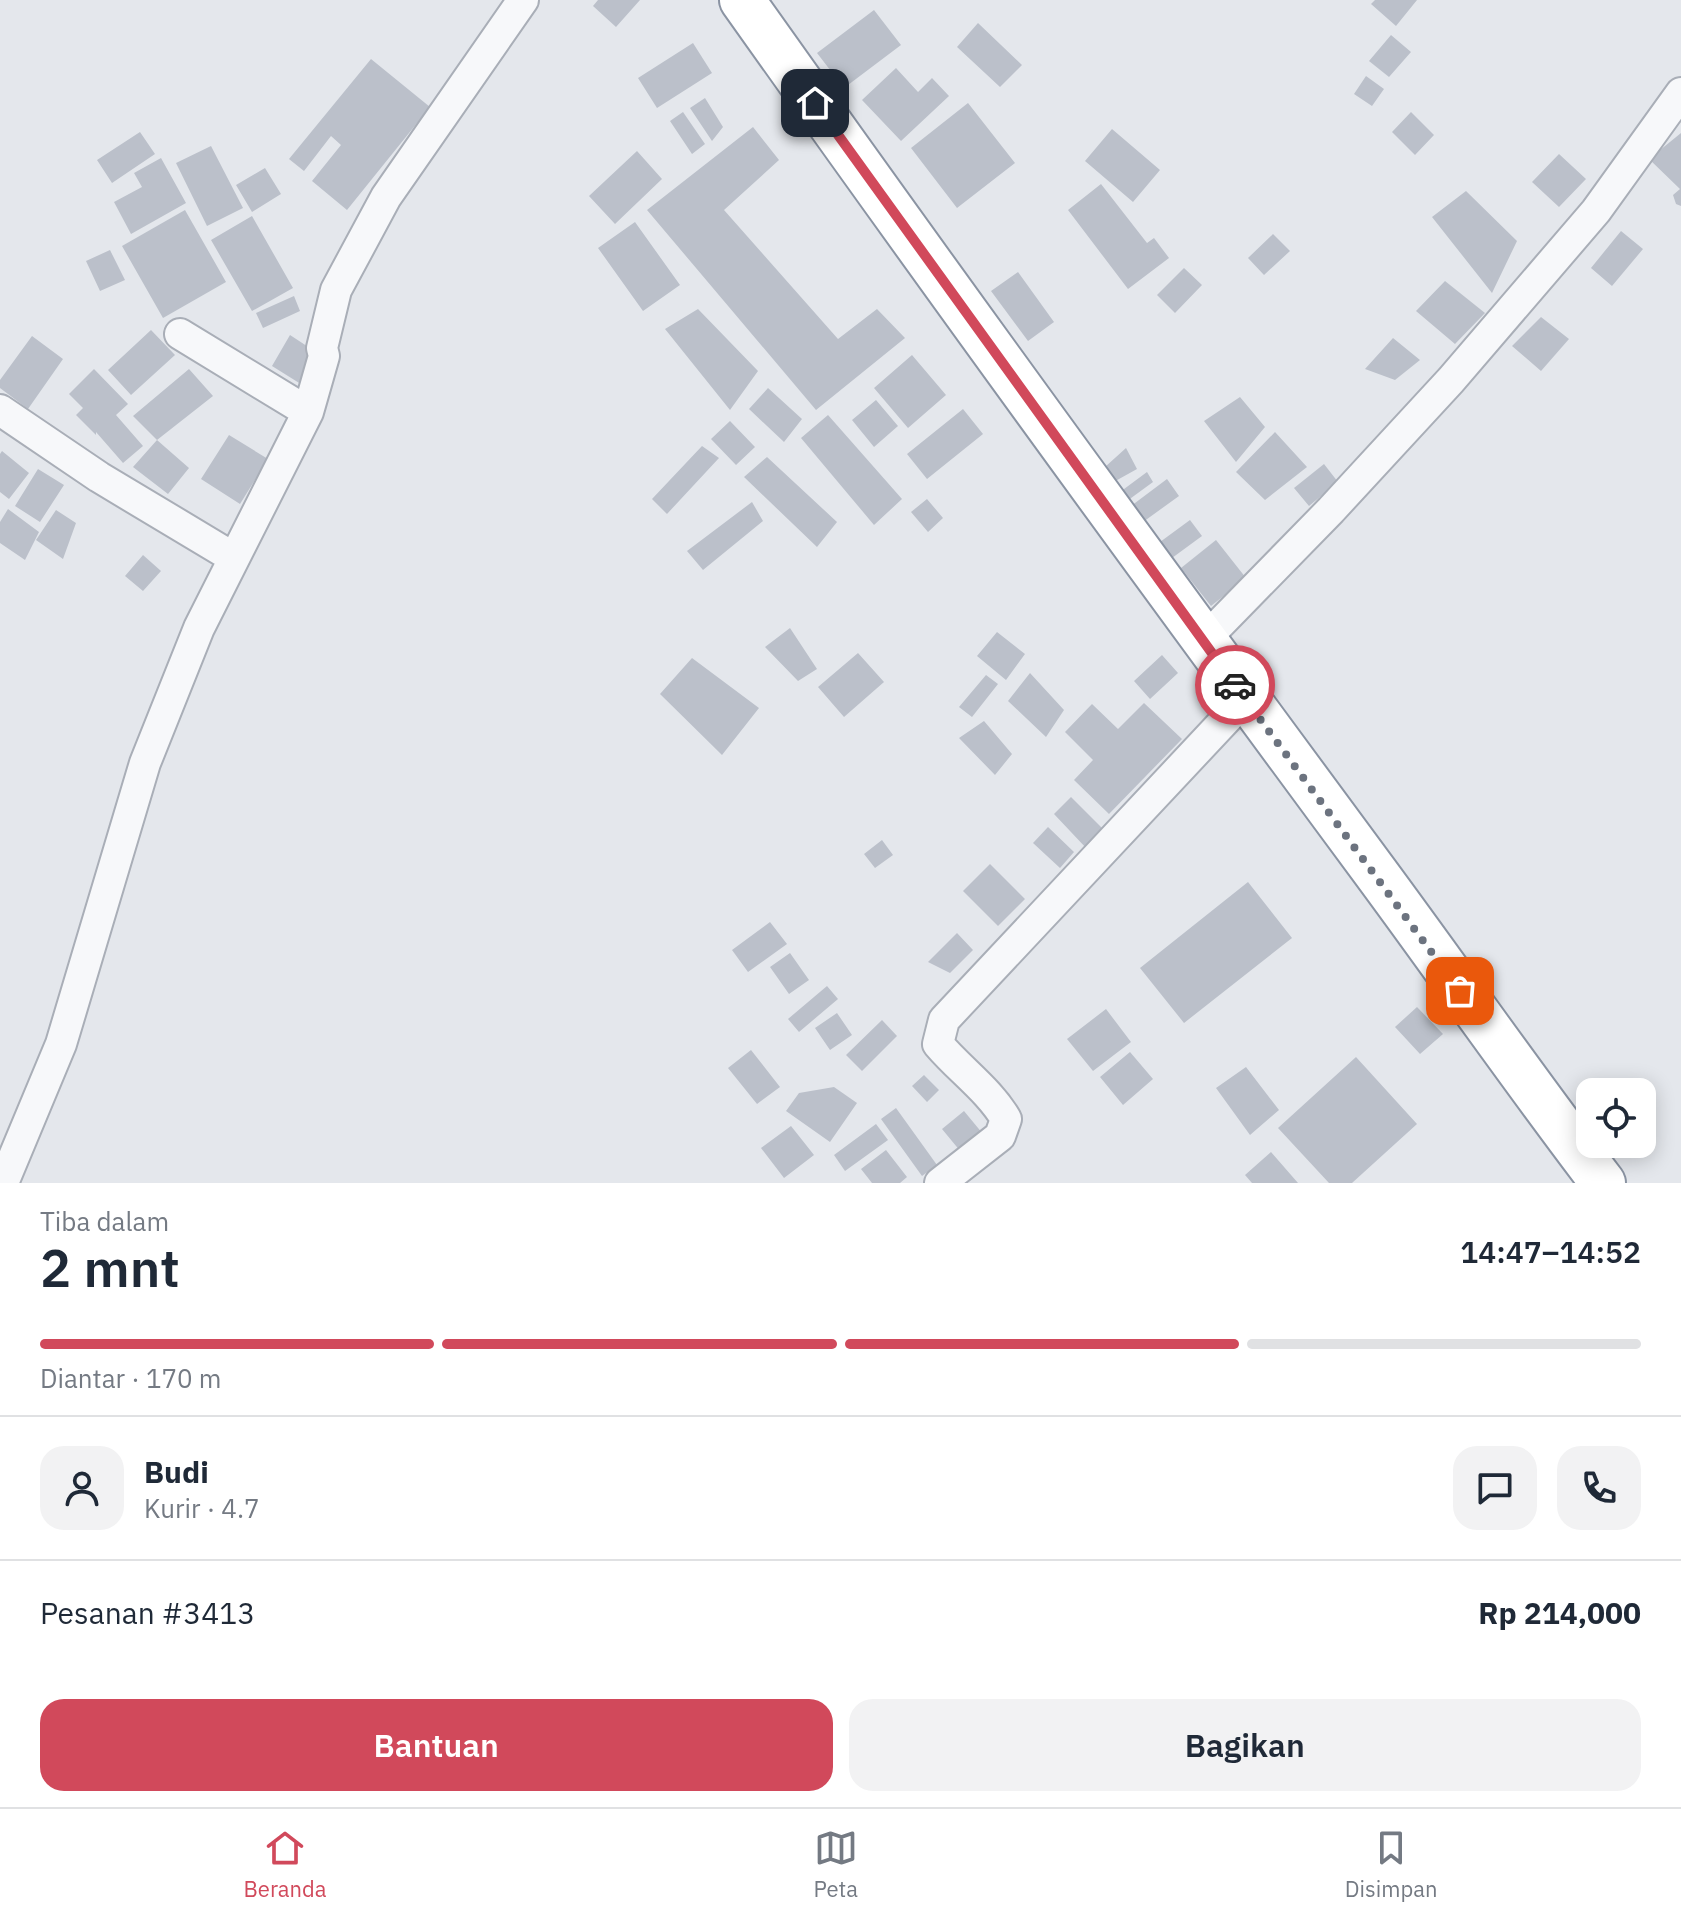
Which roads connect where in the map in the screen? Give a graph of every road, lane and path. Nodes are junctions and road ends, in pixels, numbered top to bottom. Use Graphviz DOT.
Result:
graph roads {
  1 [pos="523,0"];
  2 [pos="742,0"];
  3 [pos="1681,93"];
  4 [pos="180,334"];
  5 [pos="0,410"];
  6 [pos="308,412"];
  7 [pos="234,558"];
  8 [pos="1203,641"];
  9 [pos="1246,698"];
  10 [pos="3,1183"];
  11 [pos="940,1183"];
  12 [pos="1603,1183"];
  1 -- 6 [label="street"];
  2 -- 8 [label="highway"];
  3 -- 8 [label="street"];
  4 -- 6 [label="street"];
  5 -- 7 [label="street"];
  6 -- 7 [label="street"];
  7 -- 10 [label="street"];
  8 -- 9 [label="highway"];
  9 -- 11 [label="street"];
  9 -- 12 [label="highway"];
}
